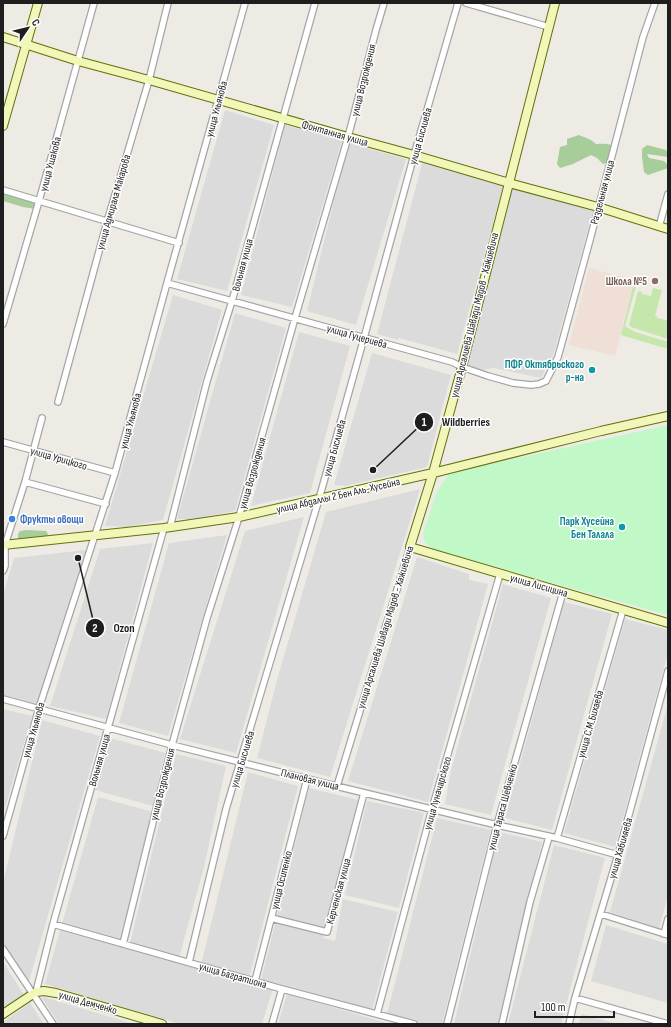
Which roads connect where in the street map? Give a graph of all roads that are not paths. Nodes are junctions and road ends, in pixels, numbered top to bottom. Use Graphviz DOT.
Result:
graph roads {
  1 [pos="38,3"];
  2 [pos="94,3"];
  3 [pos="168,3"];
  4 [pos="245,3"];
  5 [pos="315,3"];
  6 [pos="384,3"];
  7 [pos="458,3"];
  8 [pos="466,3"];
  9 [pos="555,3"];
  10 [pos="655,3"];
  11 [pos="549,27"];
  12 [pos="3,37"];
  13 [pos="26,44"];
  14 [pos="78,61"];
  15 [pos="149,80"];
  16 [pos="218,100"];
  17 [pos="282,118"];
  18 [pos="3,126"];
  19 [pos="348,137"];
  20 [pos="414,154"];
  21 [pos="509,182"];
  22 [pos="3,190"];
  23 [pos="668,194"];
  24 [pos="40,201"];
  25 [pos="598,207"];
  26 [pos="107,222"];
  27 [pos="659,227"];
  28 [pos="668,229"];
  29 [pos="179,243"];
  30 [pos="167,283"];
  31 [pos="232,301"];
  32 [pos="295,318"];
  33 [pos="3,324"];
  34 [pos="364,338"];
  35 [pos="462,367"];
  36 [pos="546,381"];
  37 [pos="58,402"];
  38 [pos="668,416"];
  39 [pos="42,418"];
  40 [pos="3,442"];
  41 [pos="33,451"];
  42 [pos="115,473"];
  43 [pos="433,474"];
  44 [pos="25,482"];
  45 [pos="319,499"];
  46 [pos="106,504"];
  47 [pos="239,517"];
  48 [pos="167,527"];
  49 [pos="96,535"];
  50 [pos="4,545"];
  51 [pos="410,547"];
  52 [pos="3,571"];
  53 [pos="500,574"];
  54 [pos="563,592"];
  55 [pos="623,610"];
  56 [pos="668,623"];
  57 [pos="668,671"];
  58 [pos="3,699"];
  59 [pos="39,708"];
  60 [pos="108,728"];
  61 [pos="172,744"];
  62 [pos="241,762"];
  63 [pos="307,779"];
  64 [pos="337,786"];
  65 [pos="364,793"];
  66 [pos="432,809"];
  67 [pos="497,825"];
  68 [pos="3,836"];
  69 [pos="549,837"];
  70 [pos="556,838"];
  71 [pos="618,855"];
  72 [pos="601,914"];
  73 [pos="271,918"];
  74 [pos="668,918"];
  75 [pos="53,924"];
  76 [pos="666,934"];
  77 [pos="123,944"];
  78 [pos="3,949"];
  79 [pos="189,962"];
  80 [pos="255,981"];
  81 [pos="282,989"];
  82 [pos="35,993"];
  83 [pos="575,998"];
  84 [pos="3,1014"];
  85 [pos="377,1014"];
  86 [pos="53,1024"];
  87 [pos="162,1024"];
  88 [pos="272,1024"];
  89 [pos="414,1024"];
  90 [pos="447,1024"];
  91 [pos="502,1024"];
  92 [pos="569,1024"];
  93 [pos="668,1024"];
  1 -- 13 [label="street"];
  2 -- 14 [label="street, улица Ушакова"];
  3 -- 15 [label="street, улица Адмирала Макарова"];
  4 -- 16 [label="street, улица Ульянова"];
  5 -- 17 [label="street, Вольная улица"];
  6 -- 19 [label="street, улица Возрождения"];
  7 -- 20 [label="street, улица Бислиева"];
  8 -- 11 [label="street"];
  9 -- 11 [label="street, улица Арсалиева Шавади Мадов - Хажиевича"];
  10 -- 25 [label="street, Раздельная улица"];
  11 -- 21 [label="street, улица Арсалиева Шавади Мадов - Хажиевича"];
  12 -- 13 [label="street, Фонтанная улица"];
  13 -- 14 [label="street, Фонтанная улица"];
  13 -- 18 [label="street"];
  14 -- 15 [label="street, Фонтанная улица"];
  14 -- 24 [label="street, улица Ушакова"];
  15 -- 16 [label="street, Фонтанная улица"];
  15 -- 26 [label="street, улица Адмирала Макарова"];
  16 -- 17 [label="street, Фонтанная улица"];
  16 -- 29 [label="street, улица Ульянова"];
  17 -- 19 [label="street, Фонтанная улица"];
  17 -- 31 [label="street, Вольная улица"];
  19 -- 20 [label="street, Фонтанная улица"];
  19 -- 32 [label="street, улица Возрождения"];
  20 -- 21 [label="street, Фонтанная улица"];
  20 -- 34 [label="street, улица Бислиева"];
  21 -- 25 [label="street, Фонтанная улица"];
  21 -- 35 [label="street, улица Арсалиева Шавади Мадов - Хажиевича"];
  22 -- 24 [label="street"];
  23 -- 27 [label="street"];
  24 -- 26 [label="street"];
  24 -- 33 [label="street, улица Ушакова"];
  25 -- 27 [label="street, Фонтанная улица"];
  25 -- 36 [label="street, Раздельная улица"];
  26 -- 29 [label="street"];
  26 -- 37 [label="street, улица Адмирала Макарова"];
  27 -- 28 [label="street, Фонтанная улица"];
  29 -- 30 [label="street, улица Ульянова"];
  30 -- 31 [label="street, улица Гуцериева"];
  30 -- 42 [label="street, улица Ульянова"];
  31 -- 32 [label="street, улица Гуцериева"];
  31 -- 48 [label="street, Вольная улица"];
  32 -- 34 [label="street, улица Гуцериева"];
  32 -- 47 [label="street, улица Возрождения"];
  34 -- 35 [label="street, улица Гуцериева"];
  34 -- 45 [label="street, улица Бислиева"];
  35 -- 36 [label="street, улица Гуцериева"];
  35 -- 43 [label="street, улица Арсалиева Шавади Мадов - Хажиевича"];
  38 -- 43 [label="street, улица Абдаллы 2 Бен Аль-Хусейна"];
  39 -- 41 [label="street"];
  40 -- 41 [label="street, улица Урицкого"];
  41 -- 42 [label="street, улица Урицкого"];
  41 -- 44 [label="street"];
  42 -- 46 [label="street, улица Ульянова"];
  43 -- 45 [label="street, улица Абдаллы 2 Бен Аль-Хусейна"];
  43 -- 51 [label="street, улица Арсалиева Шавади Мадов - Хажиевича"];
  44 -- 46 [label="street"];
  44 -- 50 [label="street"];
  45 -- 47 [label="street, улица Абдаллы 2 Бен Аль-Хусейна"];
  45 -- 62 [label="street, улица Бислиева"];
  46 -- 49 [label="street, улица Ульянова"];
  47 -- 48 [label="street, улица Абдаллы 2 Бен Аль-Хусейна"];
  47 -- 61 [label="street, улица Возрождения"];
  48 -- 49 [label="street, улица Абдаллы 2 Бен Аль-Хусейна"];
  48 -- 60 [label="street, Вольная улица"];
  49 -- 50 [label="street, улица Абдаллы 2 Бен Аль-Хусейна"];
  49 -- 59 [label="street, улица Ульянова"];
  50 -- 52 [label="street"];
  51 -- 53 [label="street, улица Лисицина"];
  51 -- 64 [label="street, улица Арсалиева Шавади Мадов - Хажиевича"];
  53 -- 54 [label="street, улица Лисицина"];
  53 -- 66 [label="street, улица Луначарского"];
  54 -- 55 [label="street, улица Лисицина"];
  54 -- 67 [label="street, улица Тараса Шевченко"];
  55 -- 56 [label="street, улица Лисицина"];
  55 -- 70 [label="street, улица С.М.Бихаева"];
  57 -- 71 [label="street, улица Хабиляева"];
  58 -- 59 [label="street, Плановая улица"];
  59 -- 60 [label="street, Плановая улица"];
  59 -- 68 [label="street, улица Ульянова"];
  60 -- 61 [label="street, Плановая улица"];
  60 -- 75 [label="street, Вольная улица"];
  61 -- 62 [label="street, Плановая улица"];
  61 -- 77 [label="street, улица Возрождения"];
  62 -- 63 [label="street, Плановая улица"];
  62 -- 79 [label="street, улица Бислиева"];
  63 -- 64 [label="street, Плановая улица"];
  63 -- 73 [label="street, улица Осипенко"];
  64 -- 65 [label="street, Плановая улица"];
  65 -- 66 [label="street, Плановая улица"];
  65 -- 73 [label="street, Керченская улица"];
  66 -- 67 [label="street, Плановая улица"];
  66 -- 85 [label="street, улица Луначарского"];
  67 -- 69 [label="street, Плановая улица"];
  67 -- 90 [label="street, улица Тараса Шевченко"];
  69 -- 70 [label="street, Плановая улица"];
  69 -- 91 [label="street"];
  70 -- 71 [label="street, Плановая улица"];
  71 -- 72 [label="street, улица Хабиляева"];
  72 -- 76 [label="street"];
  72 -- 83 [label="street, улица Хабиляева"];
  73 -- 80 [label="street, улица Осипенко"];
  74 -- 76 [label="street"];
  75 -- 77 [label="street, улица Багратиона"];
  75 -- 82 [label="street, Вольная улица"];
  77 -- 79 [label="street, улица Багратиона"];
  78 -- 82 [label="street"];
  79 -- 80 [label="street, улица Багратиона"];
  80 -- 81 [label="street, улица Багратиона"];
  81 -- 85 [label="street, улица Багратиона"];
  81 -- 88 [label="street"];
  82 -- 84 [label="street"];
  82 -- 86 [label="street"];
  82 -- 87 [label="street, улица Демченко"];
  83 -- 92 [label="street, улица Хабиляева"];
  83 -- 93 [label="street"];
  85 -- 89 [label="street, улица Багратиона"];
}
